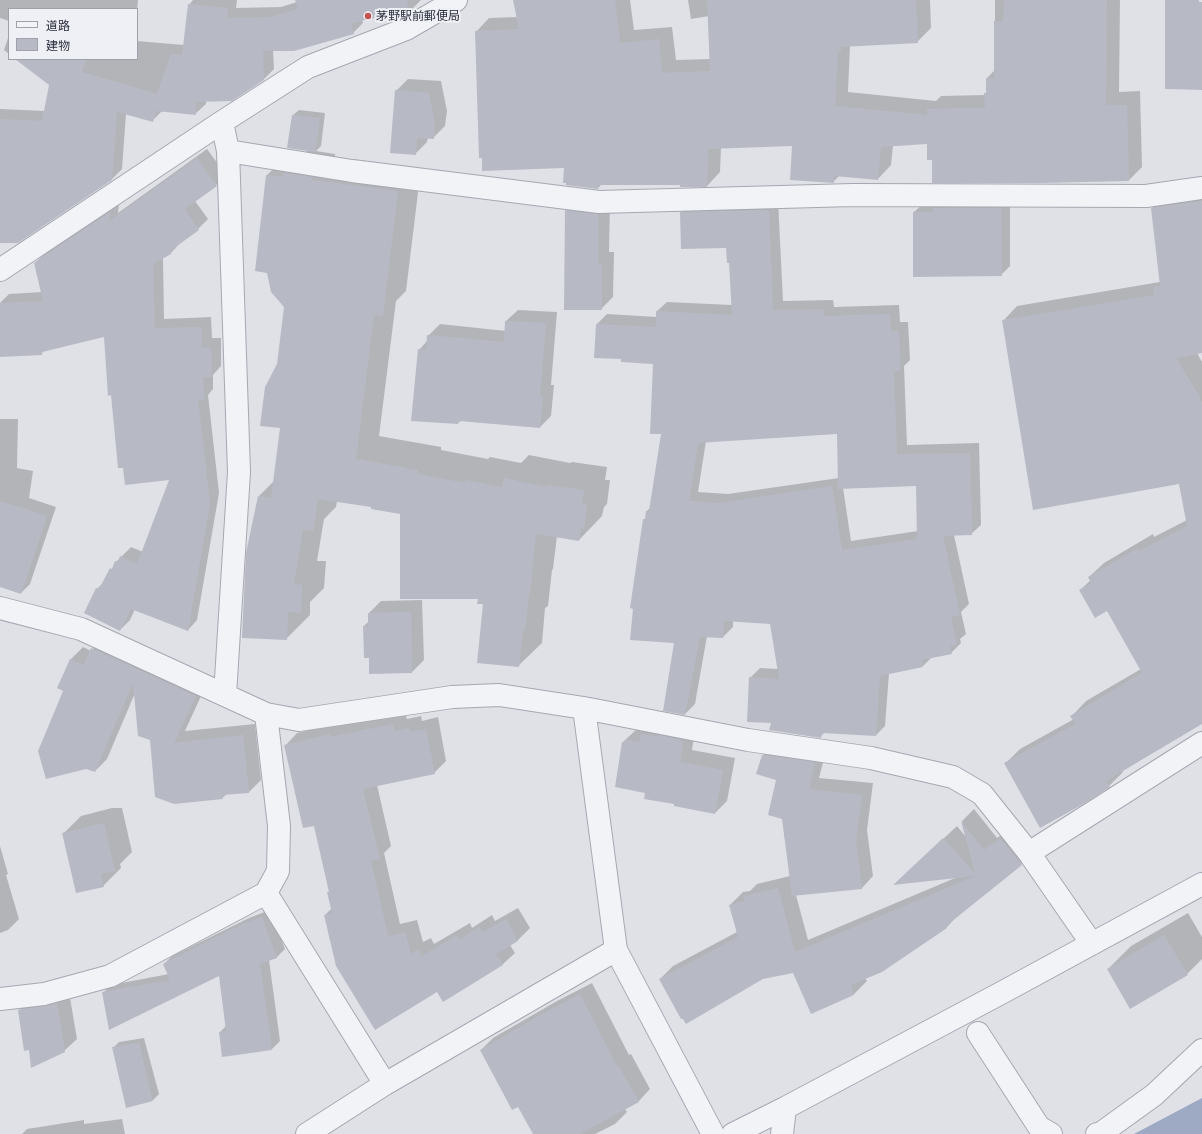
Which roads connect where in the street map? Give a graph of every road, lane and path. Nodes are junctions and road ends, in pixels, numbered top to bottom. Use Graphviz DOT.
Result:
graph roads {
  1 [pos="456,0"];
  2 [pos="222,122"];
  3 [pos="228,151"];
  4 [pos="1202,188"];
  5 [pos="0,270"];
  6 [pos="0,608"];
  7 [pos="225,694"];
  8 [pos="584,708"];
  9 [pos="266,714"];
  10 [pos="1202,742"];
  11 [pos="1029,853"];
  12 [pos="1202,884"];
  13 [pos="266,893"];
  14 [pos="1092,944"];
  15 [pos="616,950"];
  16 [pos="0,999"];
  17 [pos="978,1033"];
  18 [pos="1202,1050"];
  19 [pos="385,1084"];
  20 [pos="785,1108"];
  21 [pos="307,1134"];
  22 [pos="713,1134"];
  23 [pos="733,1134"];
  24 [pos="782,1134"];
  25 [pos="1051,1134"];
  26 [pos="1097,1134"];
  1 -- 2 [label="street"];
  2 -- 3 [label="street"];
  2 -- 5 [label="street"];
  3 -- 4 [label="street"];
  3 -- 7 [label="street"];
  6 -- 7 [label="street"];
  7 -- 9 [label="street"];
  8 -- 9 [label="street"];
  8 -- 11 [label="street"];
  8 -- 15 [label="street"];
  9 -- 13 [label="street"];
  10 -- 11 [label="street"];
  11 -- 14 [label="street"];
  12 -- 14 [label="street"];
  13 -- 16 [label="street"];
  13 -- 19 [label="street"];
  14 -- 20 [label="street"];
  15 -- 19 [label="street"];
  15 -- 22 [label="street"];
  17 -- 25 [label="street"];
  18 -- 26 [label="street"];
  19 -- 21 [label="street"];
  20 -- 23 [label="street"];
  20 -- 24 [label="street"];
}
